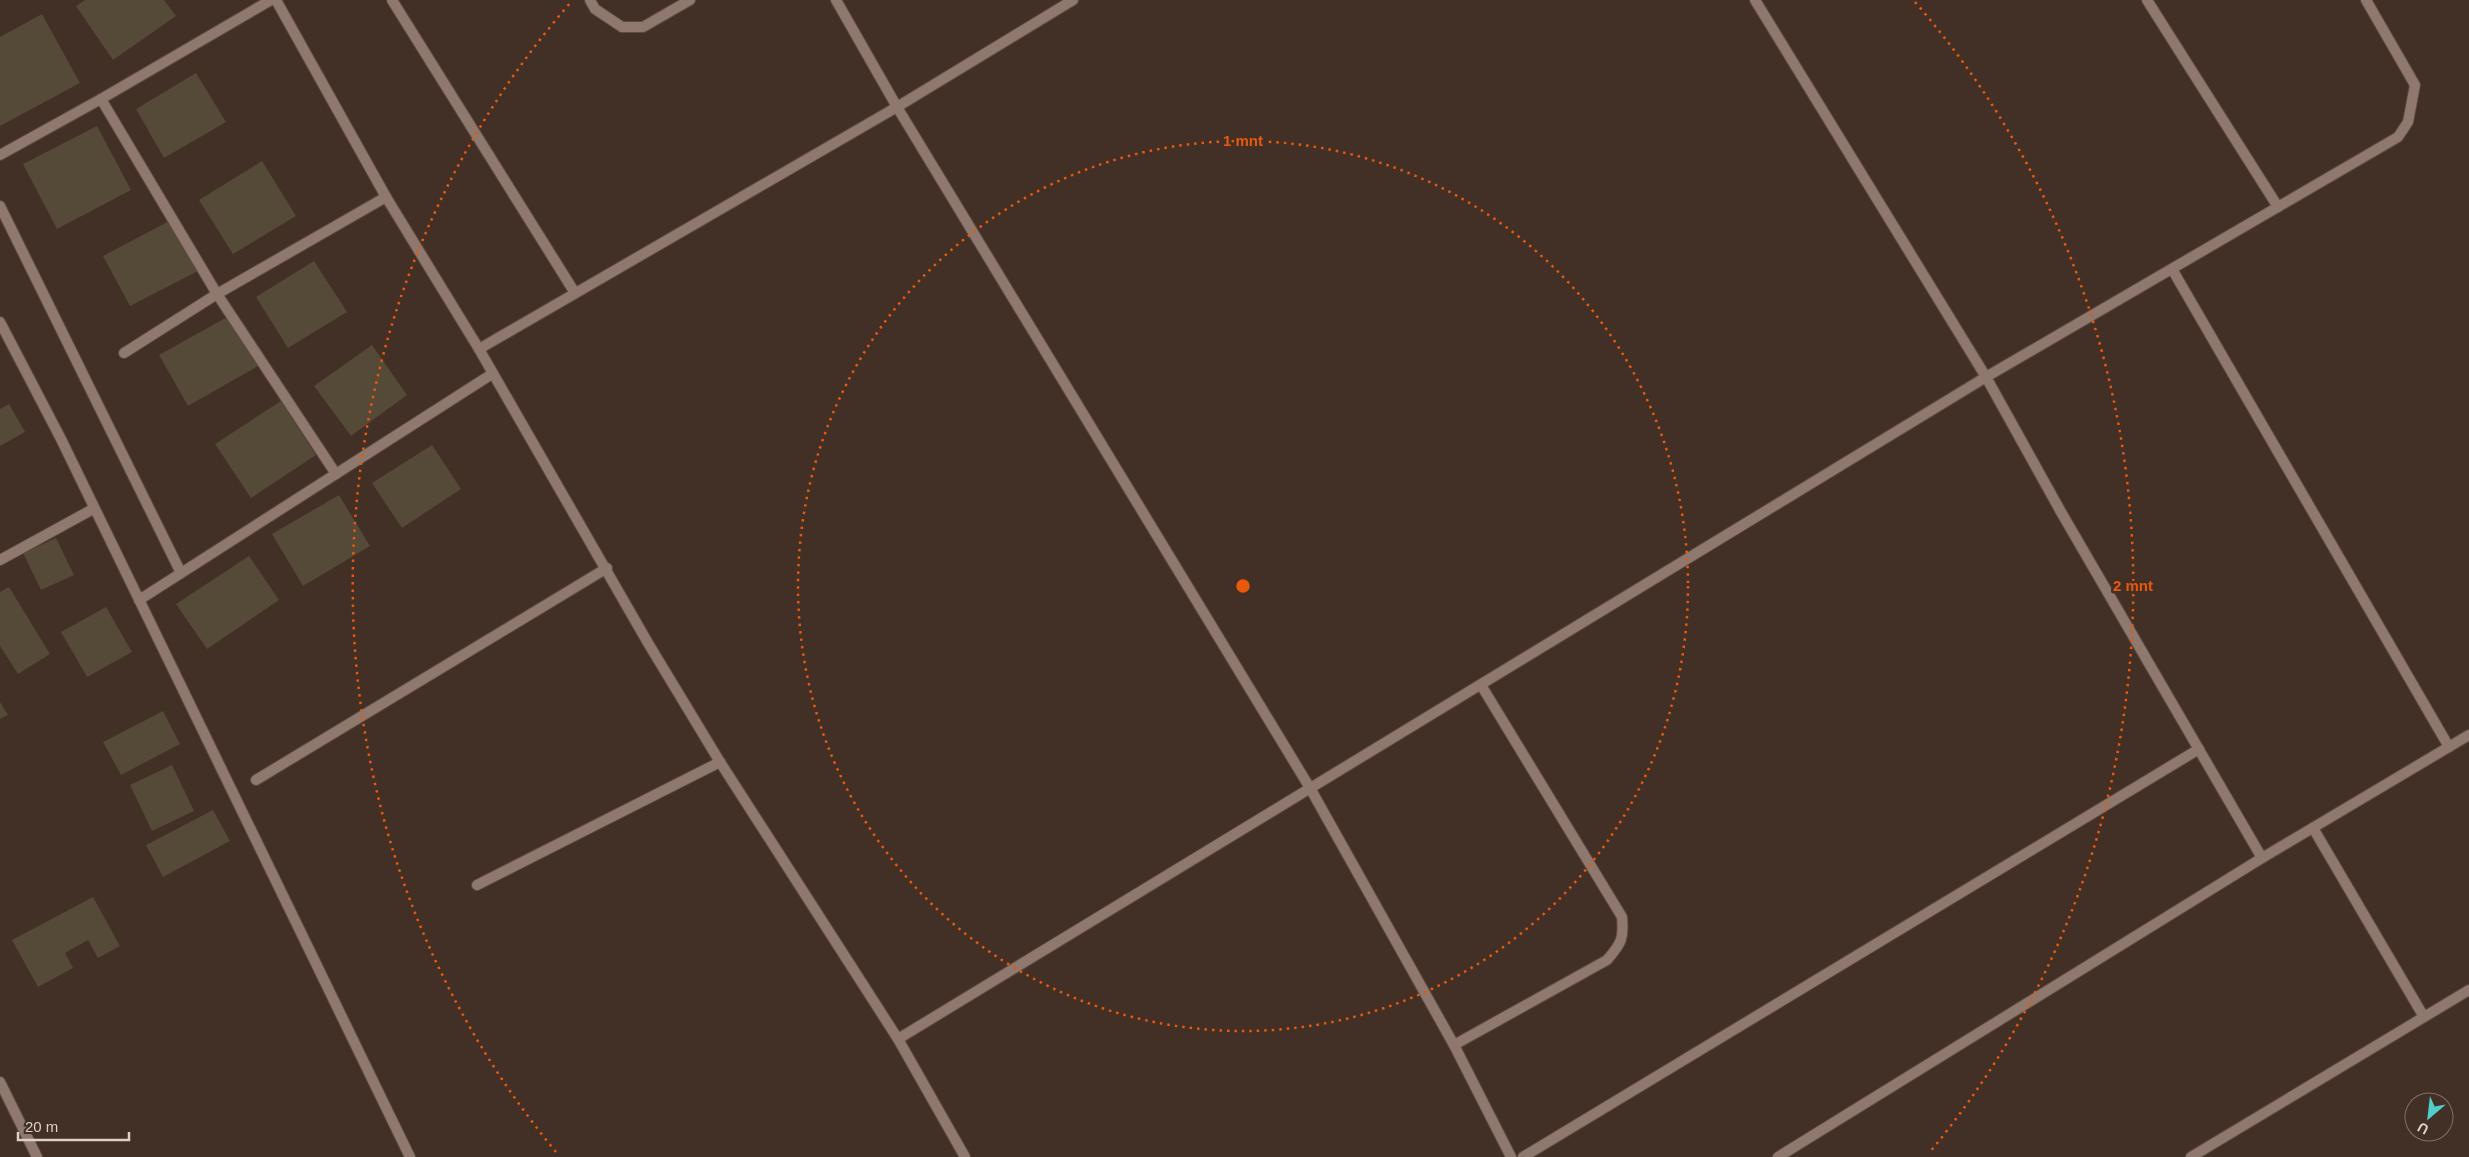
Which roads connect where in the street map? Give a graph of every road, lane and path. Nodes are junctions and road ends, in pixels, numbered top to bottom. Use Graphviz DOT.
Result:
graph roads {
  1 [pos="271,0"];
  2 [pos="276,0"];
  3 [pos="392,0"];
  4 [pos="590,0"];
  5 [pos="690,0"];
  6 [pos="836,0"];
  7 [pos="1073,0"];
  8 [pos="1755,0"];
  9 [pos="2147,0"];
  10 [pos="2366,0"];
  11 [pos="101,99"];
  12 [pos="897,107"];
  13 [pos="0,155"];
  14 [pos="386,197"];
  15 [pos="0,206"];
  16 [pos="2278,207"];
  17 [pos="2172,269"];
  18 [pos="575,293"];
  19 [pos="218,294"];
  20 [pos="0,322"];
  21 [pos="479,349"];
  22 [pos="124,352"];
  23 [pos="492,374"];
  24 [pos="1986,377"];
  25 [pos="336,474"];
  26 [pos="93,509"];
  27 [pos="0,560"];
  28 [pos="607,568"];
  29 [pos="181,573"];
  30 [pos="139,600"];
  31 [pos="1481,685"];
  32 [pos="2469,735"];
  33 [pos="2450,746"];
  34 [pos="2199,748"];
  35 [pos="720,762"];
  36 [pos="256,780"];
  37 [pos="1310,788"];
  38 [pos="2313,828"];
  39 [pos="2262,858"];
  40 [pos="477,885"];
  41 [pos="2469,990"];
  42 [pos="2424,1017"];
  43 [pos="898,1039"];
  44 [pos="1454,1045"];
  45 [pos="0,1082"];
  46 [pos="37,1157"];
  47 [pos="410,1157"];
  48 [pos="965,1157"];
  49 [pos="1511,1157"];
  50 [pos="1523,1157"];
  51 [pos="1778,1157"];
  52 [pos="2191,1157"];
  1 -- 11 [label="street"];
  2 -- 14 [label="street"];
  3 -- 18 [label="street"];
  4 -- 5 [label="street"];
  6 -- 12 [label="street"];
  7 -- 12 [label="street"];
  8 -- 24 [label="street"];
  9 -- 16 [label="street"];
  10 -- 16 [label="street"];
  11 -- 13 [label="street"];
  11 -- 19 [label="street"];
  12 -- 18 [label="street"];
  12 -- 37 [label="street"];
  14 -- 19 [label="street"];
  14 -- 21 [label="street"];
  15 -- 29 [label="street"];
  16 -- 17 [label="street"];
  17 -- 24 [label="street"];
  17 -- 33 [label="street"];
  18 -- 21 [label="street"];
  19 -- 22 [label="street"];
  19 -- 25 [label="street"];
  20 -- 26 [label="street"];
  21 -- 23 [label="street"];
  23 -- 25 [label="street"];
  23 -- 28 [label="street"];
  24 -- 31 [label="street"];
  24 -- 34 [label="street"];
  25 -- 29 [label="street"];
  26 -- 27 [label="street"];
  26 -- 30 [label="street"];
  28 -- 35 [label="street"];
  28 -- 36 [label="street"];
  29 -- 30 [label="street"];
  30 -- 47 [label="street"];
  31 -- 37 [label="street"];
  31 -- 44 [label="street"];
  32 -- 33 [label="street"];
  33 -- 38 [label="street"];
  34 -- 39 [label="street"];
  34 -- 50 [label="street"];
  35 -- 40 [label="street"];
  35 -- 43 [label="street"];
  37 -- 43 [label="street"];
  37 -- 44 [label="street"];
  38 -- 39 [label="street"];
  38 -- 42 [label="street"];
  39 -- 51 [label="street"];
  41 -- 42 [label="street"];
  42 -- 52 [label="street"];
  43 -- 48 [label="street"];
  44 -- 49 [label="street"];
  45 -- 46 [label="street"];
}
